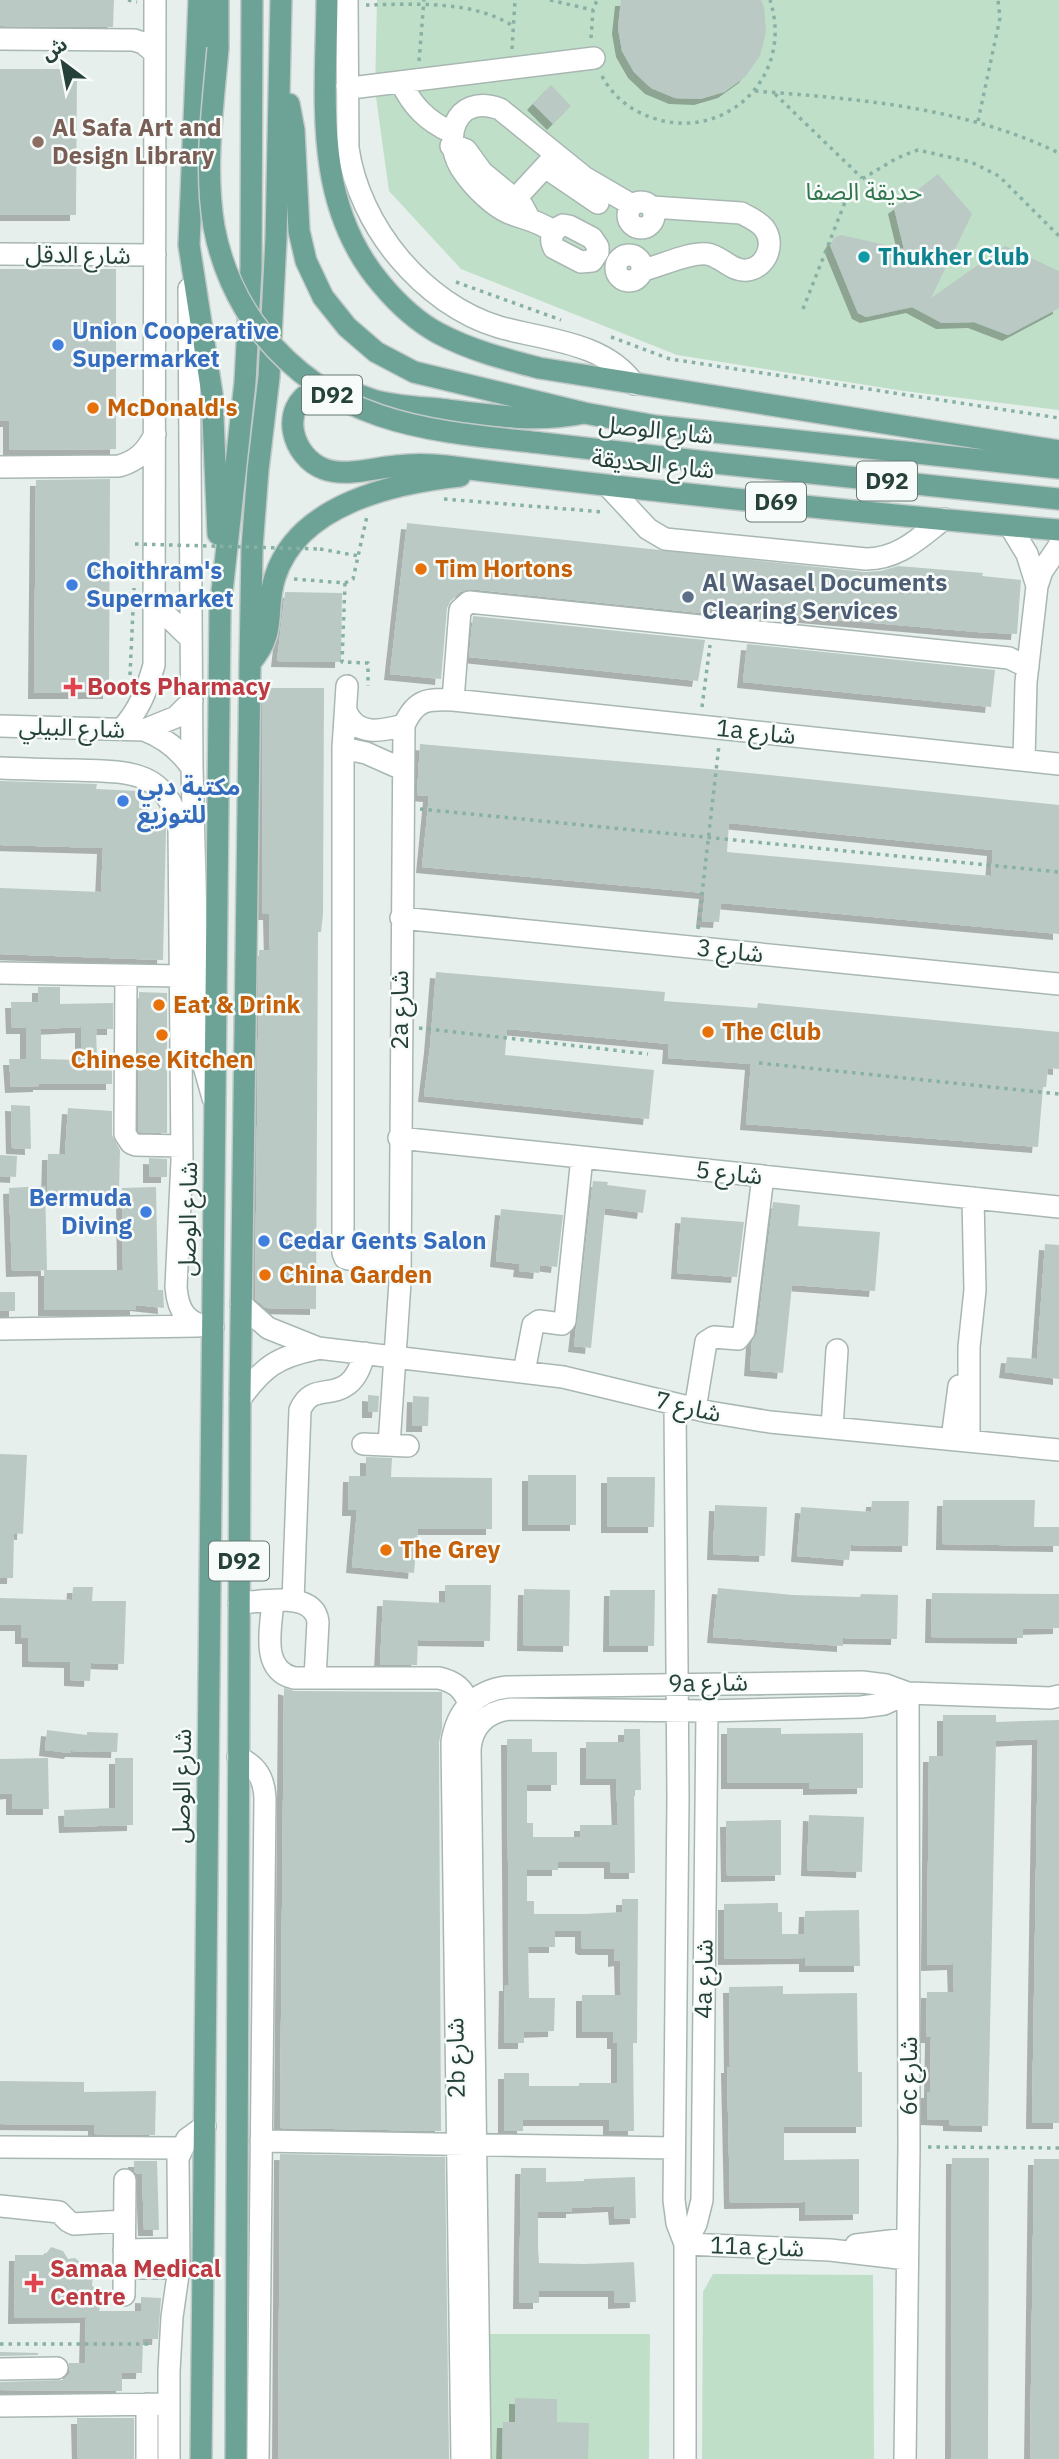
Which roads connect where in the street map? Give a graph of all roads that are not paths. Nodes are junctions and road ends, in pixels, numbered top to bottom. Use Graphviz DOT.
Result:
graph roads {
  1 [pos="155,0"];
  2 [pos="200,0"];
  3 [pos="218,0"];
  4 [pos="252,0"];
  5 [pos="281,0"];
  6 [pos="327,0"];
  7 [pos="356,2"];
  8 [pos="0,39"];
  9 [pos="218,48"];
  10 [pos="154,52"];
  11 [pos="594,58"];
  12 [pos="410,81"];
  13 [pos="347,86"];
  14 [pos="281,88"];
  15 [pos="451,139"];
  16 [pos="550,161"];
  17 [pos="601,197"];
  18 [pos="510,205"];
  19 [pos="637,214"];
  20 [pos="554,232"];
  21 [pos="583,233"];
  22 [pos="189,245"];
  23 [pos="0,254"];
  24 [pos="155,255"];
  25 [pos="634,384"];
  26 [pos="584,414"];
  27 [pos="155,435"];
  28 [pos="1059,451"];
  29 [pos="0,467"];
  30 [pos="1059,468"];
  31 [pos="493,473"];
  32 [pos="608,486"];
  33 [pos="1059,499"];
  34 [pos="944,519"];
  35 [pos="1010,526"];
  36 [pos="1059,530"];
  37 [pos="1059,546"];
  38 [pos="1037,586"];
  39 [pos="155,604"];
  40 [pos="220,610"];
  41 [pos="191,639"];
  42 [pos="250,664"];
  43 [pos="1027,675"];
  44 [pos="357,688"];
  45 [pos="453,700"];
  46 [pos="192,701"];
  47 [pos="346,711"];
  48 [pos="404,724"];
  49 [pos="0,726"];
  50 [pos="133,730"];
  51 [pos="343,747"];
  52 [pos="1015,760"];
  53 [pos="1059,764"];
  54 [pos="0,768"];
  55 [pos="192,768"];
  56 [pos="402,769"];
  57 [pos="187,878"];
  58 [pos="401,918"];
  59 [pos="0,973"];
  60 [pos="126,975"];
  61 [pos="180,976"];
  62 [pos="1059,984"];
  63 [pos="215,1103"];
  64 [pos="399,1138"];
  65 [pos="182,1146"];
  66 [pos="582,1157"];
  67 [pos="763,1176"];
  68 [pos="982,1199"];
  69 [pos="1058,1200"];
  70 [pos="400,1260"];
  71 [pos="241,1304"];
  72 [pos="206,1327"];
  73 [pos="0,1329"];
  74 [pos="318,1348"];
  75 [pos="837,1350"];
  76 [pos="365,1353"];
  77 [pos="395,1357"];
  78 [pos="524,1372"];
  79 [pos="240,1399"];
  80 [pos="685,1407"];
  81 [pos="832,1428"];
  82 [pos="960,1440"];
  83 [pos="363,1444"];
  84 [pos="1059,1450"];
  85 [pos="283,1601"];
  86 [pos="239,1603"];
  87 [pos="315,1678"];
  88 [pos="676,1683"];
  89 [pos="908,1693"];
  90 [pos="1056,1698"];
  91 [pos="468,1704"];
  92 [pos="510,1709"];
  93 [pos="677,1710"];
  94 [pos="707,1710"];
  95 [pos="238,1757"];
  96 [pos="678,1797"];
  97 [pos="706,1798"];
  98 [pos="205,2126"];
  99 [pos="261,2141"];
  100 [pos="467,2145"];
  101 [pos="0,2147"];
  102 [pos="181,2148"];
  103 [pos="674,2148"];
  104 [pos="125,2180"];
  105 [pos="0,2206"];
  106 [pos="124,2221"];
  107 [pos="685,2244"];
  108 [pos="907,2249"];
  109 [pos="178,2258"];
  110 [pos="124,2259"];
  111 [pos="124,2295"];
  112 [pos="1,2369"];
  113 [pos="147,2404"];
  114 [pos="169,2404"];
  115 [pos="57,2405"];
  116 [pos="0,2406"];
  117 [pos="147,2459"];
  118 [pos="169,2459"];
  119 [pos="201,2459"];
  120 [pos="236,2459"];
  121 [pos="258,2459"];
  122 [pos="463,2459"];
  123 [pos="480,2459"];
  124 [pos="685,2459"];
  125 [pos="905,2459"];
  1 -- 10 [label="street"];
  2 -- 9 [label="main road"];
  2 -- 22 [label="main road"];
  3 -- 9 [label="main road, شارع الوصل / D92"];
  4 -- 40 [label="main road, شارع الوصل / D92"];
  5 -- 14 [label="main road, D92"];
  6 -- 25 [label="main road"];
  7 -- 13 [label="street"];
  8 -- 10 [label="street"];
  9 -- 33 [label="main road, شارع الوصل / D92, bridge"];
  10 -- 24 [label="street"];
  11 -- 12 [label="street"];
  12 -- 13 [label="street"];
  12 -- 15 [label="street"];
  13 -- 25 [label="street"];
  14 -- 26 [label="main road"];
  14 -- 42 [label="main road, D92"];
  15 -- 16 [label="street"];
  15 -- 18 [label="street"];
  16 -- 17 [label="street"];
  16 -- 18 [label="street"];
  17 -- 19 [label="street"];
  17 -- 21 [label="street"];
  18 -- 20 [label="street"];
  19 -- 19 [label="street"];
  20 -- 21 [label="street"];
  20 -- 21 [label="street"];
  22 -- 40 [label="main road"];
  22 -- 41 [label="street"];
  23 -- 24 [label="street, شارع الدقل"];
  24 -- 27 [label="street"];
  25 -- 28 [label="main road"];
  26 -- 30 [label="main road, شارع الحديقة"];
  26 -- 31 [label="main road"];
  27 -- 29 [label="street"];
  27 -- 39 [label="street"];
  31 -- 32 [label="main road, شارع الحديقة / D69"];
  31 -- 42 [label="main road"];
  32 -- 34 [label="main road, شارع الحديقة / D69"];
  32 -- 34 [label="street"];
  34 -- 35 [label="main road, شارع الحديقة / D69"];
  35 -- 36 [label="main road, شارع الحديقة / D69"];
  35 -- 38 [label="street"];
  37 -- 38 [label="street"];
  38 -- 43 [label="street"];
  39 -- 41 [label="street"];
  39 -- 50 [label="street"];
  40 -- 63 [label="main road, شارع الوصل / D92"];
  41 -- 46 [label="street"];
  42 -- 71 [label="main road, D92"];
  43 -- 45 [label="street"];
  43 -- 52 [label="street"];
  44 -- 47 [label="street"];
  45 -- 48 [label="street"];
  45 -- 52 [label="street, 1a شارع"];
  46 -- 50 [label="street, شارع البيلي"];
  46 -- 55 [label="street"];
  47 -- 48 [label="street"];
  47 -- 51 [label="street"];
  48 -- 56 [label="street, 2a شارع"];
  49 -- 50 [label="street, شارع البيلي"];
  50 -- 55 [label="street, شارع البيلي"];
  51 -- 56 [label="street"];
  51 -- 70 [label="street"];
  52 -- 53 [label="street, 1a شارع"];
  54 -- 57 [label="street"];
  55 -- 57 [label="street"];
  56 -- 58 [label="street, 2a شارع"];
  57 -- 61 [label="street"];
  57 -- 63 [label="street"];
  58 -- 62 [label="street, شارع 3"];
  58 -- 64 [label="street, 2a شارع"];
  59 -- 60 [label="street"];
  60 -- 61 [label="street"];
  60 -- 65 [label="street"];
  61 -- 65 [label="street"];
  63 -- 72 [label="main road, شارع الوصل / D92"];
  64 -- 66 [label="street, شارع 5"];
  64 -- 70 [label="street, 2a شارع"];
  65 -- 72 [label="street"];
  66 -- 67 [label="street, شارع 5"];
  66 -- 78 [label="street"];
  67 -- 68 [label="street, شارع 5"];
  67 -- 80 [label="street, 4a شارع"];
  68 -- 69 [label="street, شارع 5"];
  68 -- 82 [label="street"];
  70 -- 77 [label="street, 2a شارع"];
  71 -- 74 [label="street, شارع 7"];
  71 -- 79 [label="main road, D92"];
  72 -- 73 [label="street"];
  72 -- 98 [label="main road, شارع الوصل / D92"];
  74 -- 76 [label="street, شارع 7"];
  74 -- 79 [label="street, شارع 7"];
  75 -- 81 [label="street"];
  76 -- 77 [label="street, شارع 7"];
  76 -- 85 [label="street"];
  77 -- 78 [label="street, شارع 7"];
  77 -- 83 [label="street, 2a شارع"];
  78 -- 80 [label="street, شارع 7"];
  79 -- 86 [label="main road, D92"];
  80 -- 81 [label="street, شارع 7"];
  80 -- 88 [label="street, 4a شارع"];
  81 -- 82 [label="street, شارع 7"];
  82 -- 84 [label="street, شارع 7"];
  85 -- 86 [label="street"];
  85 -- 87 [label="street"];
  85 -- 87 [label="street"];
  86 -- 95 [label="main road, D92"];
  87 -- 91 [label="street"];
  88 -- 89 [label="street, 9a شارع"];
  88 -- 91 [label="street, 9a شارع"];
  88 -- 93 [label="street, 4a شارع"];
  89 -- 90 [label="street, 9a شارع"];
  89 -- 94 [label="street, 9a شارع"];
  89 -- 108 [label="street, 6c شارع"];
  91 -- 100 [label="street, 2b شارع"];
  92 -- 93 [label="street, 9a شارع"];
  92 -- 100 [label="street, 2b شارع"];
  93 -- 94 [label="street, 9a شارع"];
  93 -- 96 [label="street, 4a شارع"];
  94 -- 97 [label="street, 4a شارع"];
  95 -- 99 [label="street"];
  95 -- 120 [label="main road, D92"];
  96 -- 97 [label="street"];
  96 -- 103 [label="street, 4a شارع"];
  97 -- 107 [label="street, 4a شارع"];
  98 -- 102 [label="street"];
  98 -- 119 [label="main road, شارع الوصل / D92"];
  99 -- 100 [label="street"];
  99 -- 121 [label="street"];
  100 -- 103 [label="street"];
  100 -- 122 [label="street, 2b شارع"];
  100 -- 123 [label="street, 2b شارع"];
  101 -- 102 [label="street"];
  102 -- 109 [label="street"];
  103 -- 107 [label="street, 4a شارع"];
  104 -- 106 [label="street"];
  105 -- 106 [label="street"];
  106 -- 110 [label="street"];
  107 -- 108 [label="street, 11a شارع"];
  107 -- 124 [label="street, 4a شارع"];
  108 -- 125 [label="street, 6c شارع"];
  109 -- 110 [label="street"];
  109 -- 114 [label="street"];
  110 -- 111 [label="street"];
  112 -- 115 [label="street"];
  113 -- 114 [label="street"];
  113 -- 115 [label="street"];
  113 -- 117 [label="street"];
  114 -- 118 [label="street"];
  115 -- 116 [label="street"];
}
